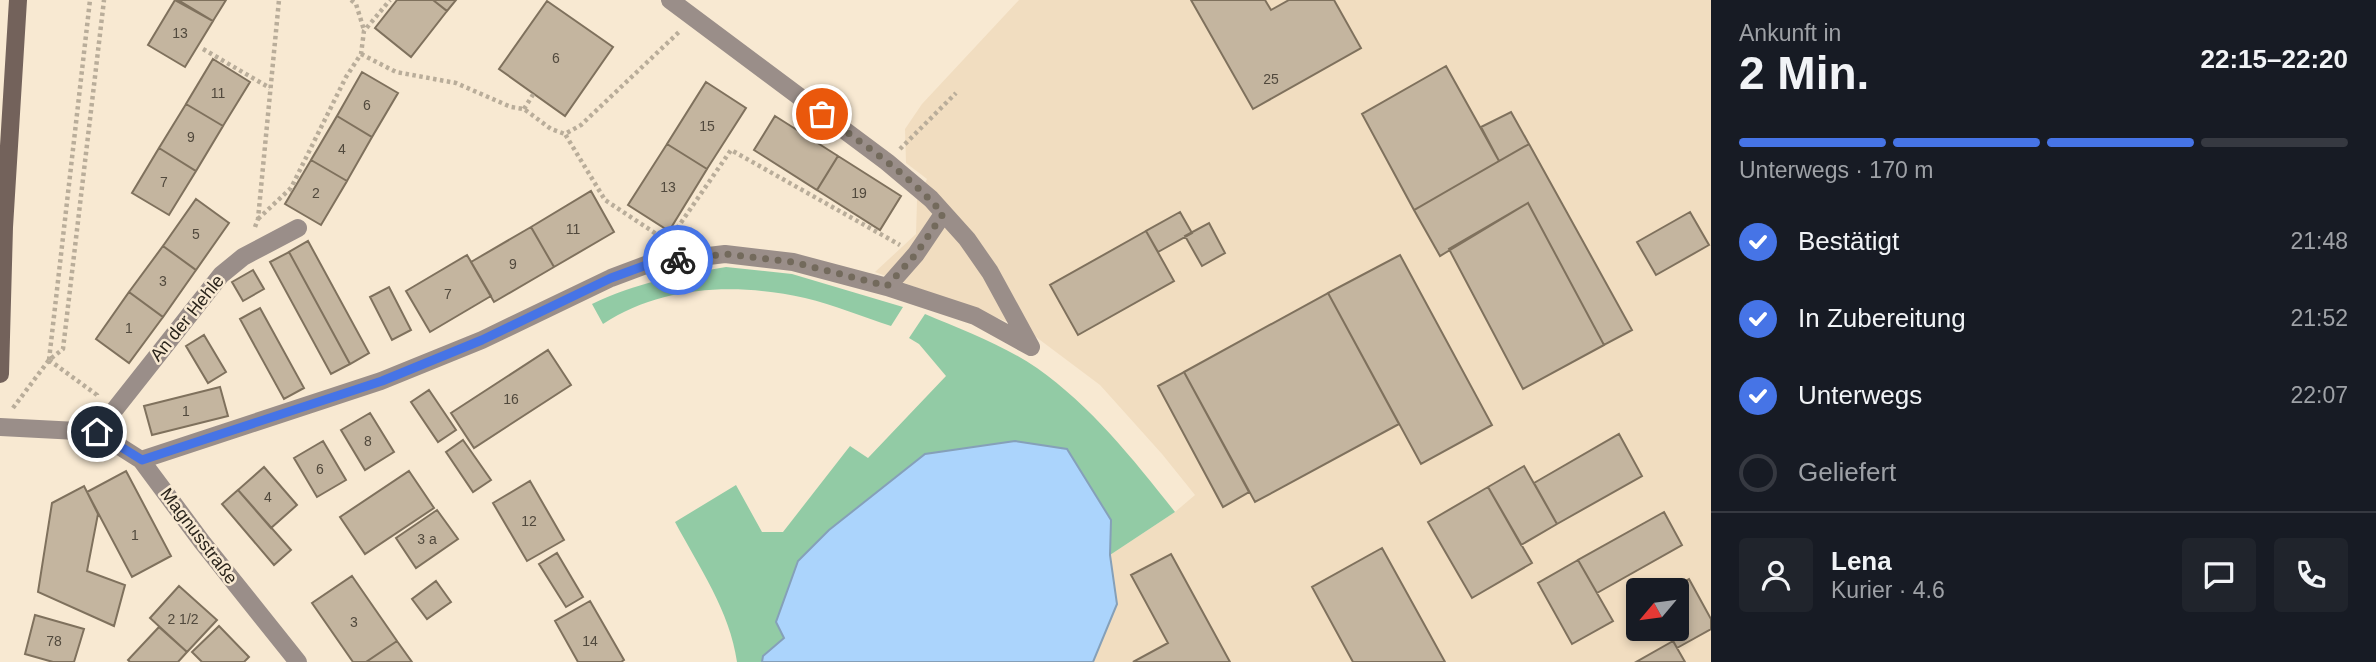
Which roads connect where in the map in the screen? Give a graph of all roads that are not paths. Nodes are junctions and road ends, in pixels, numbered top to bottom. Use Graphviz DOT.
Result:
graph roads {
  1 [pos="18,0"];
  2 [pos="670,0"];
  3 [pos="943,214"];
  4 [pos="298,228"];
  5 [pos="887,286"];
  6 [pos="0,374"];
  7 [pos="4,421"];
  8 [pos="97,432"];
  9 [pos="142,460"];
  10 [pos="298,662"];
  1 -- 6 [label="main road"];
  2 -- 3 [label="street"];
  3 -- 5 [label="street"];
  3 -- 5 [label="street"];
  4 -- 8 [label="street, An der Hehle"];
  5 -- 9 [label="street"];
  7 -- 8 [label="street, Magnusstraße"];
  8 -- 9 [label="street, Magnusstraße"];
  9 -- 10 [label="street, Magnusstraße"];
}
